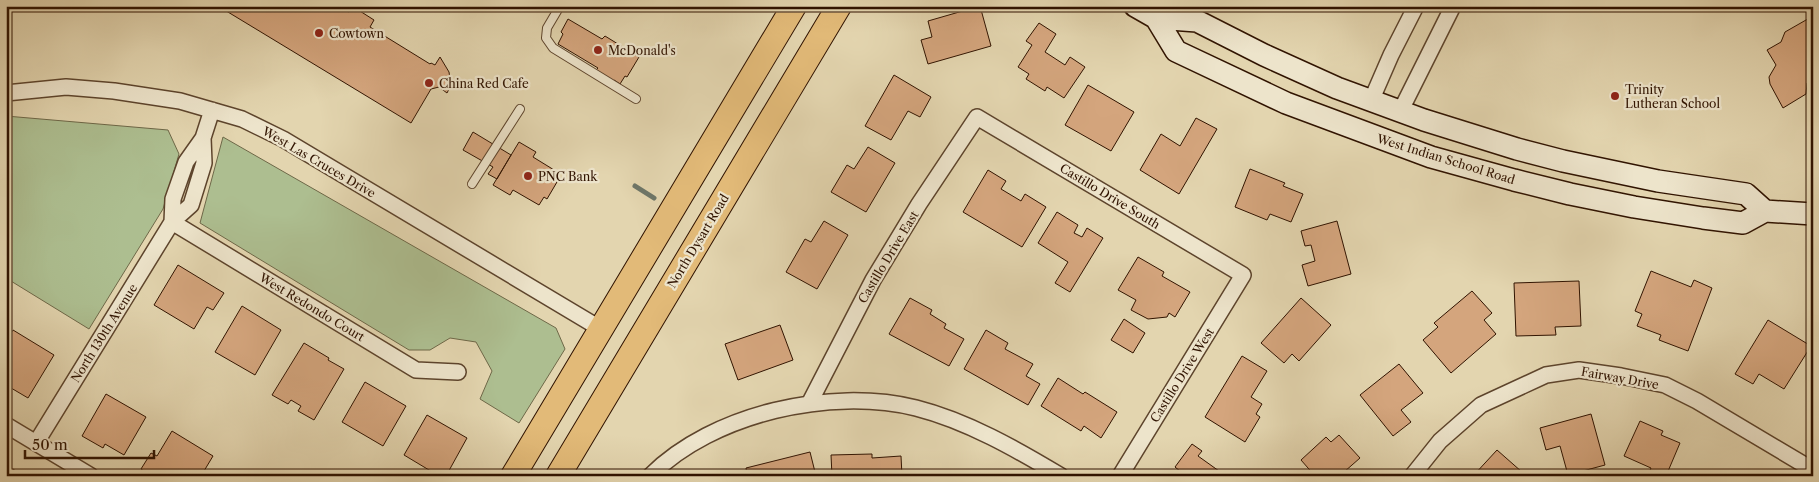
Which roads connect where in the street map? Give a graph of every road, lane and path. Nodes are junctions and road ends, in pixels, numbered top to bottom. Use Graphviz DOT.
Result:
graph roads {
  1 [pos="560,6"];
  2 [pos="794,6"];
  3 [pos="839,6"];
  4 [pos="1135,6"];
  5 [pos="1416,6"];
  6 [pos="1453,6"];
  7 [pos="1156,18"];
  8 [pos="6,93"];
  9 [pos="636,99"];
  10 [pos="1371,101"];
  11 [pos="520,109"];
  12 [pos="212,110"];
  13 [pos="1400,112"];
  14 [pos="977,116"];
  15 [pos="203,138"];
  16 [pos="178,184"];
  17 [pos="472,184"];
  18 [pos="196,191"];
  19 [pos="1765,211"];
  20 [pos="1813,214"];
  21 [pos="172,222"];
  22 [pos="1243,275"];
  23 [pos="601,330"];
  24 [pos="634,348"];
  25 [pos="458,372"];
  26 [pos="809,404"];
  27 [pos="6,425"];
  28 [pos="36,443"];
  29 [pos="1813,470"];
  30 [pos="91,476"];
  31 [pos="513,476"];
  32 [pos="558,476"];
  33 [pos="650,476"];
  34 [pos="1061,476"];
  35 [pos="1120,476"];
  36 [pos="1412,476"];
  1 -- 9 [label="lane"];
  2 -- 23 [label="main road"];
  3 -- 24 [label="main road, North Dysart Road"];
  4 -- 7 [label="main road, West Indian School Road"];
  5 -- 10 [label="street"];
  6 -- 13 [label="street"];
  7 -- 10 [label="main road, West Indian School Road"];
  7 -- 19 [label="main road, West Indian School Road"];
  8 -- 12 [label="street, West Las Cruces Drive"];
  10 -- 13 [label="main road, West Indian School Road"];
  11 -- 17 [label="lane"];
  12 -- 15 [label="street, North 130th Avenue"];
  12 -- 23 [label="street, West Las Cruces Drive"];
  13 -- 19 [label="main road, West Indian School Road"];
  14 -- 22 [label="street, Castillo Drive South"];
  14 -- 26 [label="street, Castillo Drive East"];
  15 -- 16 [label="street, North 130th Avenue"];
  15 -- 18 [label="street, North 130th Avenue"];
  16 -- 18 [label="street"];
  16 -- 21 [label="street, North 130th Avenue"];
  18 -- 21 [label="street, North 130th Avenue"];
  19 -- 20 [label="main road"];
  21 -- 25 [label="street, West Redondo Court"];
  21 -- 28 [label="street, North 130th Avenue"];
  22 -- 35 [label="street, Castillo Drive West"];
  23 -- 24 [label="main road"];
  23 -- 31 [label="main road"];
  24 -- 32 [label="main road, North Dysart Road"];
  26 -- 33 [label="street"];
  26 -- 34 [label="street"];
  27 -- 28 [label="street"];
  28 -- 30 [label="street"];
  29 -- 36 [label="street, Fairway Drive"];
}
